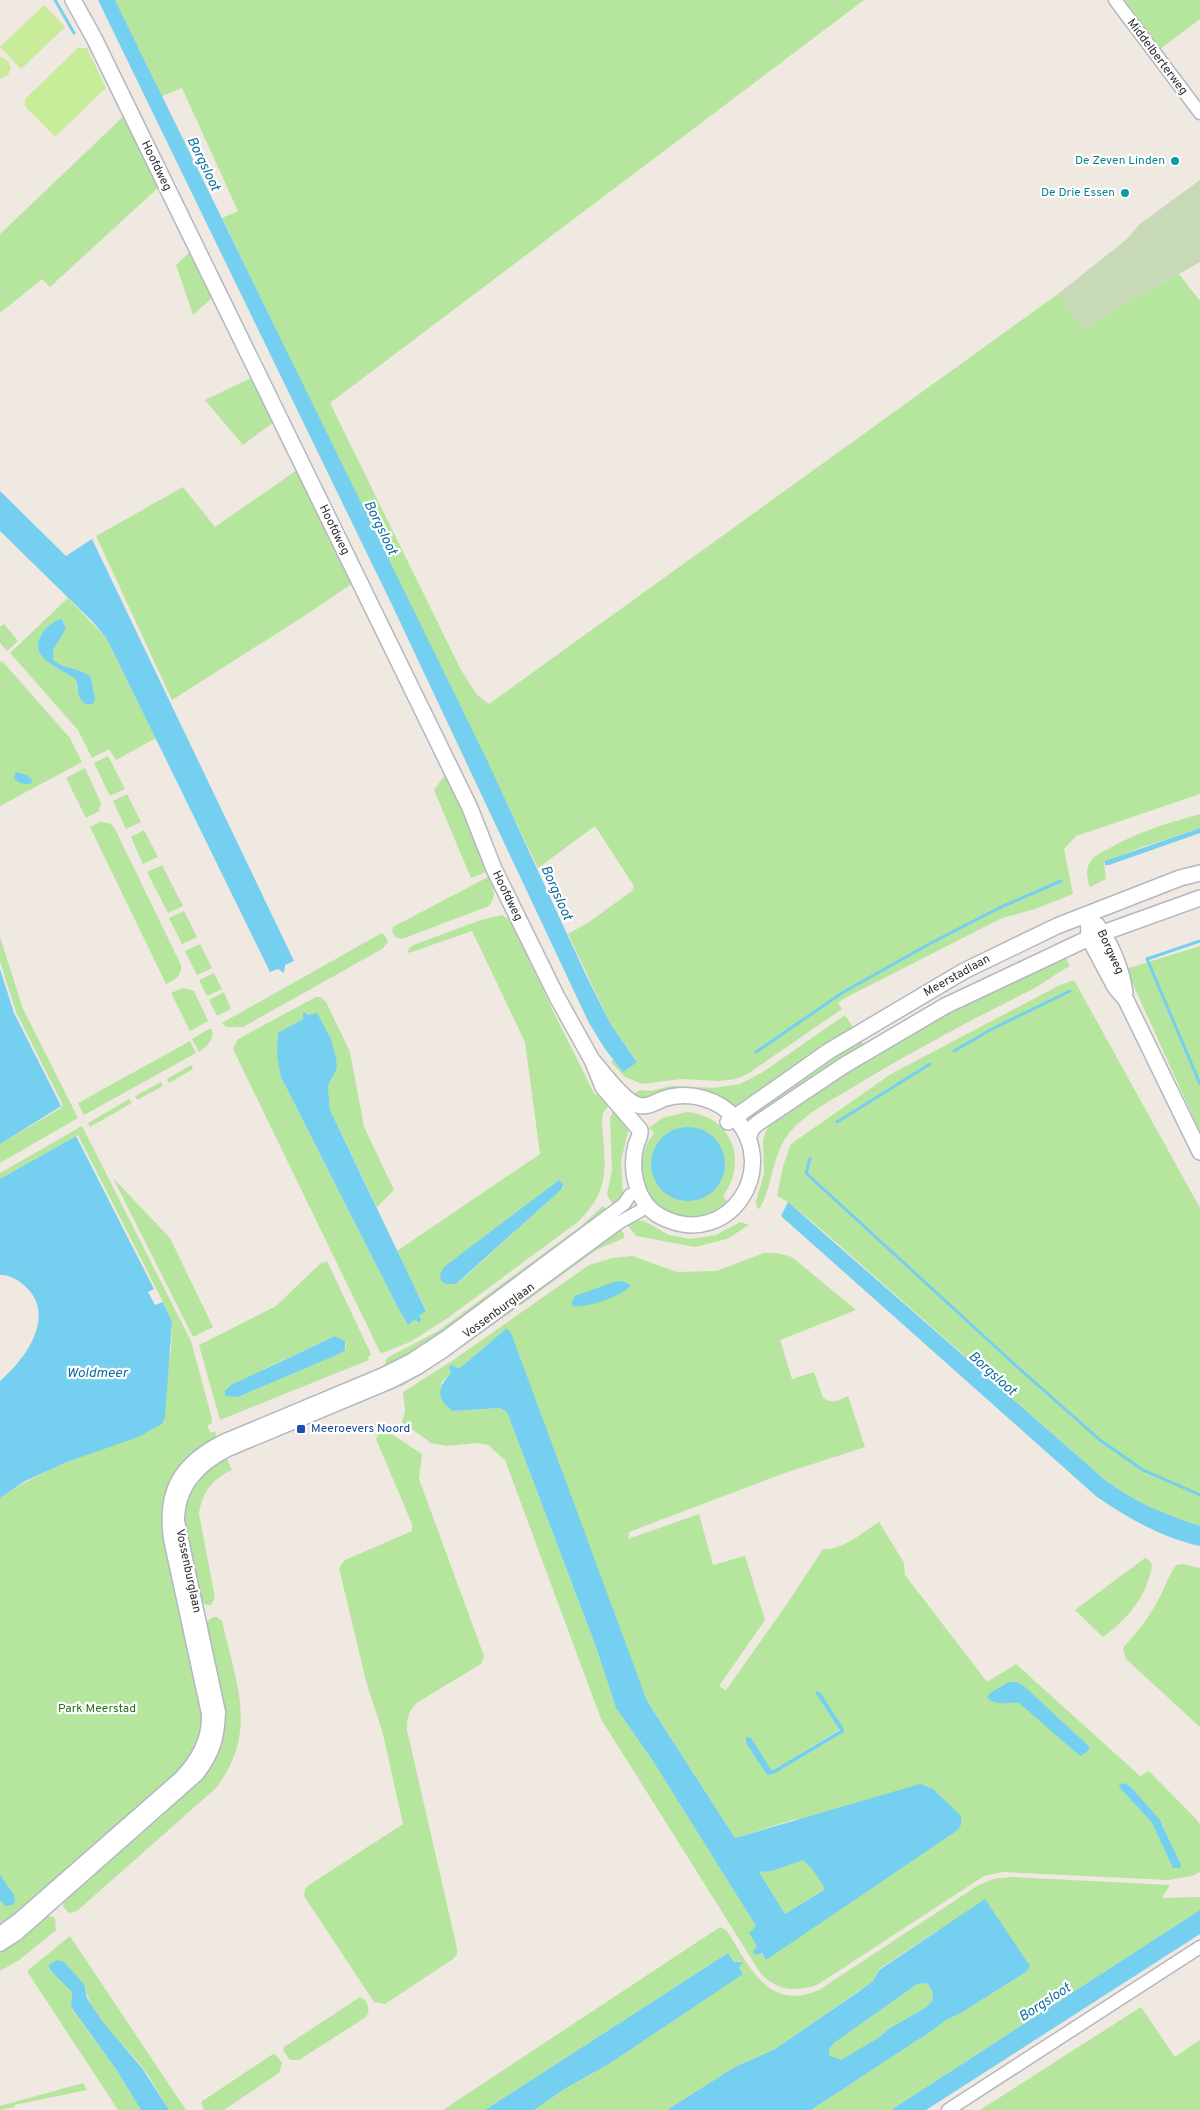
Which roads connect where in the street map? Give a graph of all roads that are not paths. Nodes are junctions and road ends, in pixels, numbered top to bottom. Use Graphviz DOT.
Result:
graph roads {
  1 [pos="74,0"];
  2 [pos="1114,0"];
  3 [pos="1200,113"];
  4 [pos="1200,873"];
  5 [pos="1200,898"];
  6 [pos="1088,914"];
  7 [pos="1096,936"];
  8 [pos="592,1060"];
  9 [pos="731,1120"];
  10 [pos="638,1128"];
  11 [pos="753,1142"];
  12 [pos="1200,1152"];
  13 [pos="630,1194"];
  14 [pos="745,1202"];
  15 [pos="645,1209"];
  16 [pos="0,1933"];
  17 [pos="0,1945"];
  18 [pos="1200,1947"];
  19 [pos="948,2110"];
  1 -- 8 [label="main road, Hoofdweg"];
  2 -- 3 [label="street, Middelberterweg"];
  4 -- 6 [label="main road, Meerstadlaan"];
  5 -- 7 [label="main road, Meerstadlaan"];
  6 -- 7 [label="main road, Borgweg"];
  6 -- 9 [label="main road, Meerstadlaan"];
  7 -- 11 [label="main road, Meerstadlaan"];
  7 -- 12 [label="main road, Borgweg"];
  8 -- 9 [label="main road, Hoofdweg"];
  8 -- 10 [label="main road, Hoofdweg"];
  9 -- 10 [label="main road"];
  9 -- 11 [label="main road"];
  9 -- 14 [label="main road"];
  10 -- 13 [label="main road"];
  10 -- 15 [label="main road"];
  11 -- 14 [label="main road"];
  13 -- 15 [label="main road"];
  13 -- 16 [label="street, Vossenburglaan"];
  14 -- 15 [label="main road"];
  15 -- 17 [label="street, Vossenburglaan"];
  18 -- 19 [label="street"];
}
